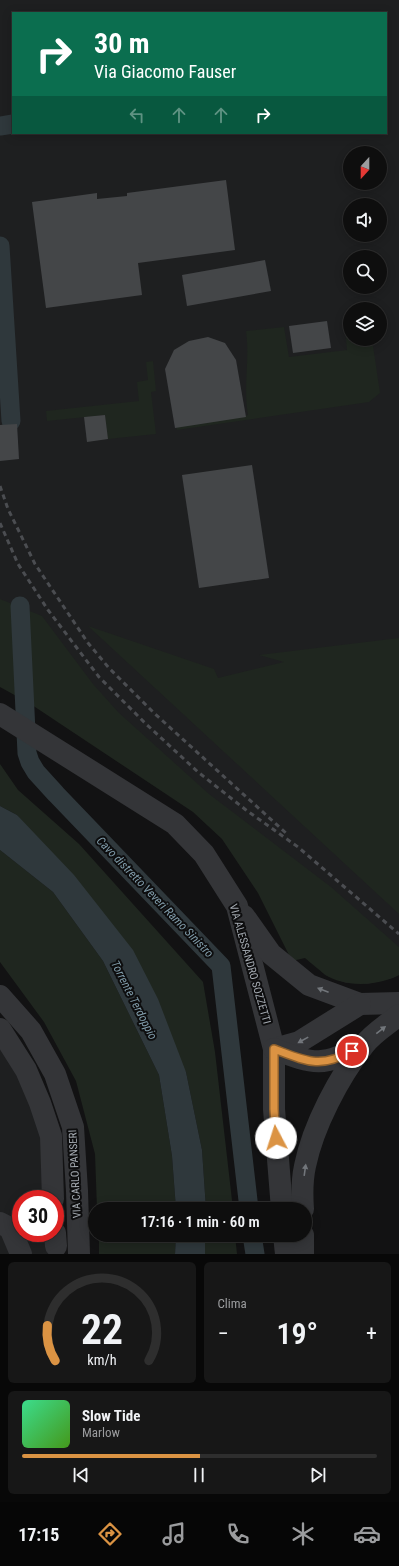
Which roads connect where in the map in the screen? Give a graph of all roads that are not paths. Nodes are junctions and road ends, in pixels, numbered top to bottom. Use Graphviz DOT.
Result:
graph roads {
  1 [pos="8,719"];
  2 [pos="236,906"];
  3 [pos="0,996"];
  4 [pos="399,1003"];
  5 [pos="360,1004"];
  6 [pos="399,1016"];
  7 [pos="0,1029"];
  8 [pos="364,1045"];
  9 [pos="274,1049"];
  10 [pos="53,1190"];
  11 [pos="281,1202"];
  12 [pos="302,1202"];
  13 [pos="0,1223"];
  14 [pos="285,1242"];
  15 [pos="303,1242"];
  16 [pos="21,1254"];
  17 [pos="78,1254"];
  18 [pos="286,1254"];
  19 [pos="303,1254"];
  1 -- 2 [label="street, VIA ALESSANDRO SOZZETTI"];
  5 -- 2 [label="street, one-way"];
  2 -- 9 [label="street, VIA ALESSANDRO SOZZETTI"];
  3 -- 17 [label="street, VIA CARLO PANSERI"];
  4 -- 5 [label="street"];
  5 -- 9 [label="street, one-way"];
  8 -- 6 [label="street, one-way"];
  7 -- 10 [label="street, VIA CARLO PANSERI"];
  8 -- 9 [label="street"];
  12 -- 8 [label="street, one-way"];
  9 -- 11 [label="street, VIA ALESSANDRO SOZZETTI"];
  13 -- 16 [label="street"];
  14 -- 18 [label="street"];
  15 -- 19 [label="street"];
}
